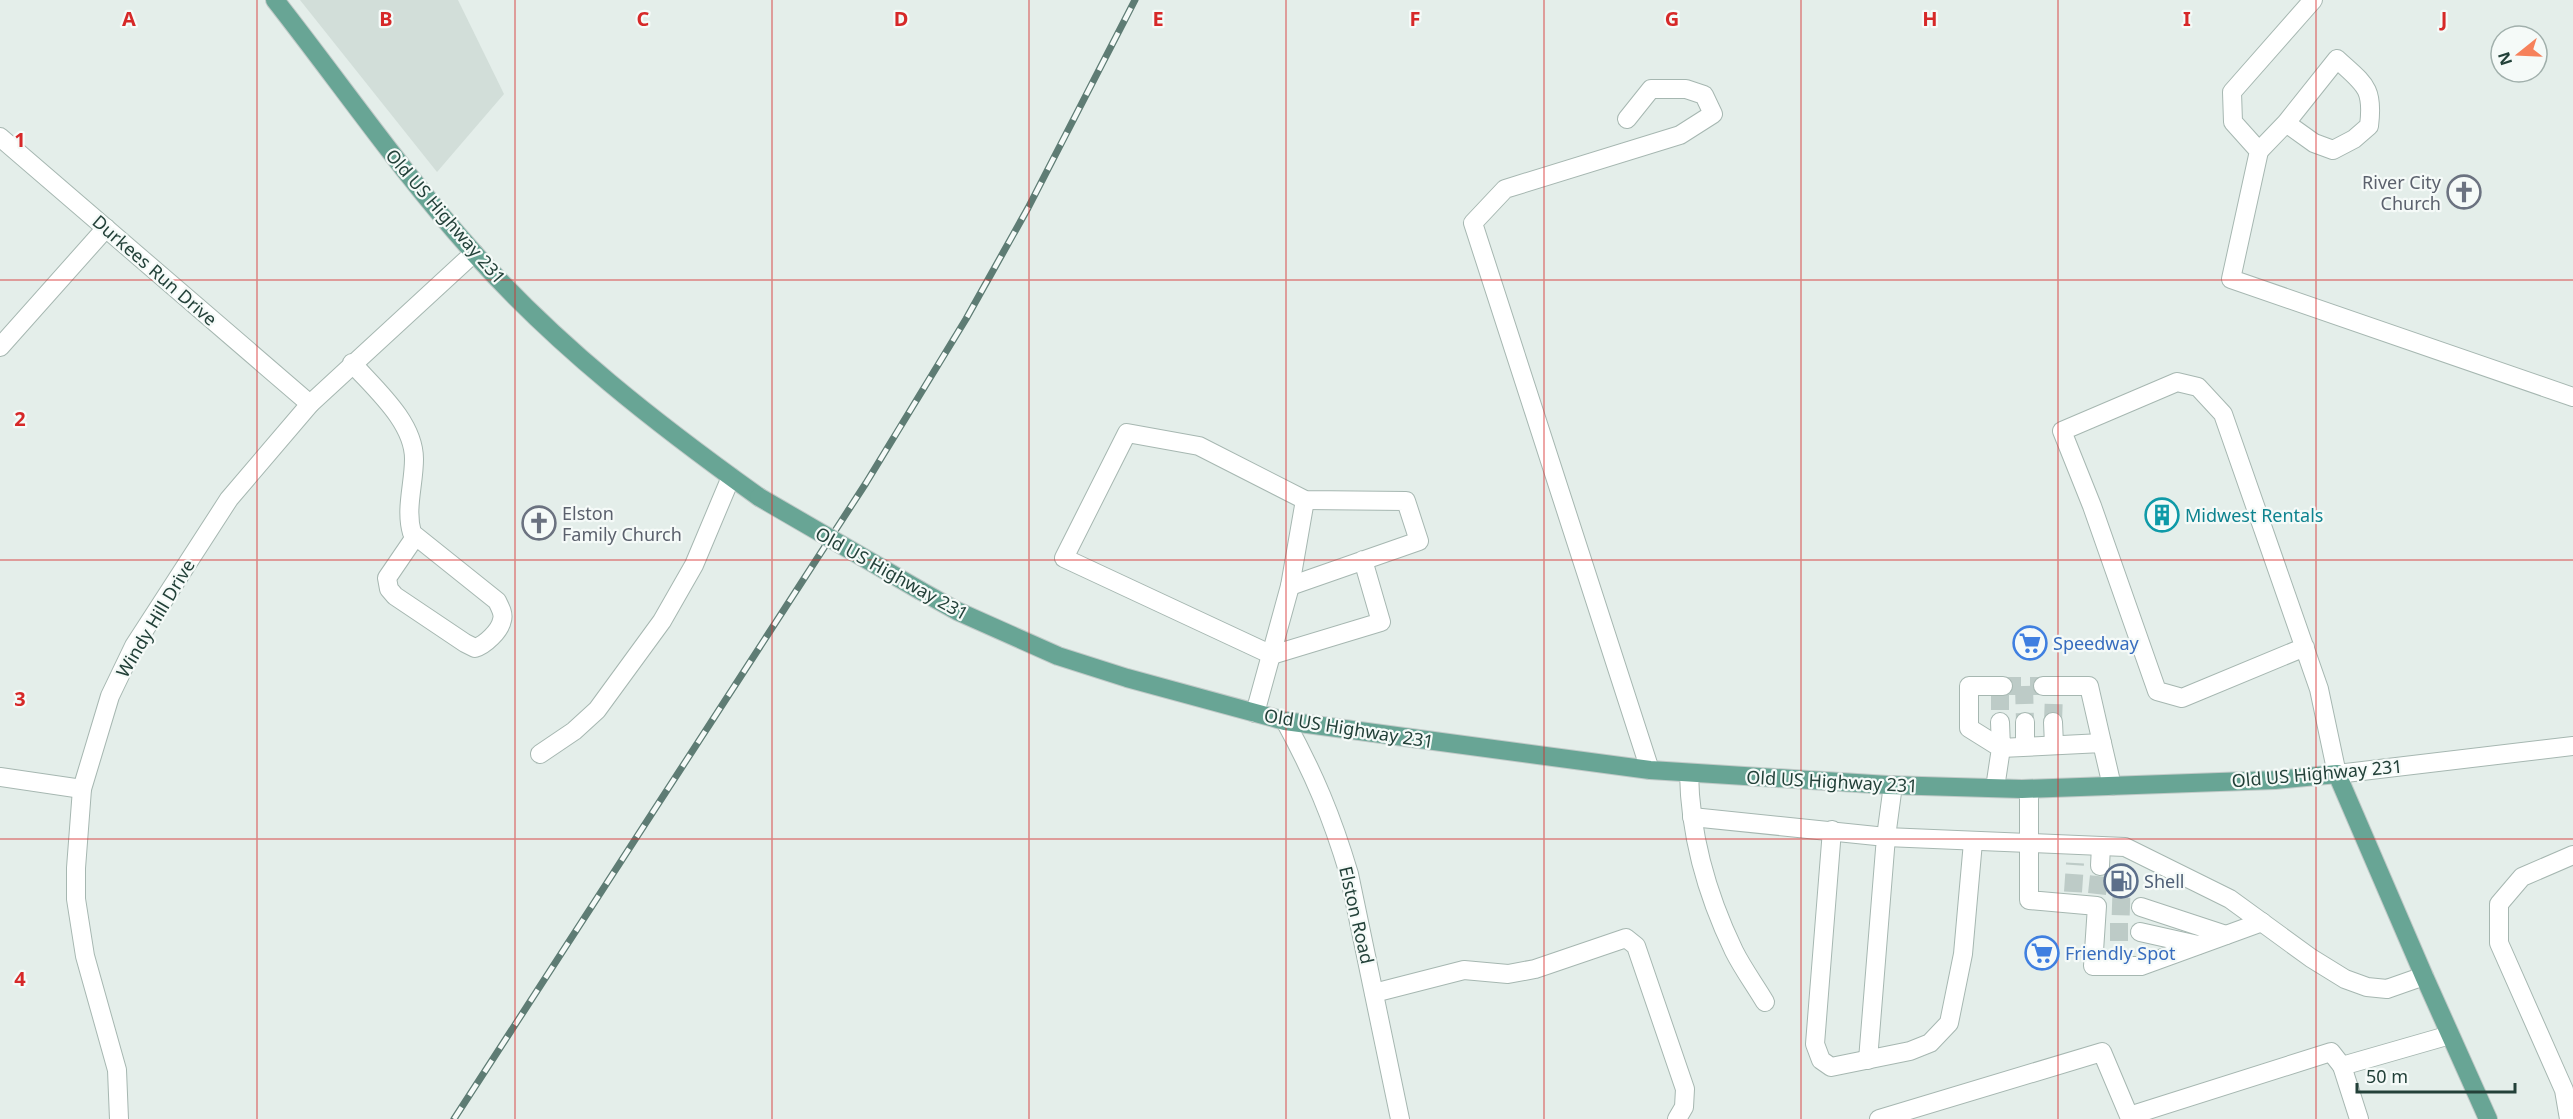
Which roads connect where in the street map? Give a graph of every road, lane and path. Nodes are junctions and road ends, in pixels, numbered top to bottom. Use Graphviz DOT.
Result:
graph roads {
  1 [pos="275,0"];
  2 [pos="2313,0"];
  3 [pos="1627,119"];
  4 [pos="2286,123"];
  5 [pos="0,137"];
  6 [pos="2259,151"];
  7 [pos="106,228"];
  8 [pos="474,254"];
  9 [pos="0,347"];
  10 [pos="352,363"];
  11 [pos="2573,397"];
  12 [pos="310,404"];
  13 [pos="731,477"];
  14 [pos="1305,500"];
  15 [pos="415,537"];
  16 [pos="1363,560"];
  17 [pos="1290,586"];
  18 [pos="2305,648"];
  19 [pos="1272,655"];
  20 [pos="2001,688"];
  21 [pos="2050,689"];
  22 [pos="1255,713"];
  23 [pos="1285,721"];
  24 [pos="2001,722"];
  25 [pos="2025,722"];
  26 [pos="2053,722"];
  27 [pos="2102,743"];
  28 [pos="2054,745"];
  29 [pos="2025,746"];
  30 [pos="2573,746"];
  31 [pos="2001,748"];
  32 [pos="540,754"];
  33 [pos="1650,770"];
  34 [pos="1689,773"];
  35 [pos="2337,774"];
  36 [pos="0,777"];
  37 [pos="1893,785"];
  38 [pos="2112,786"];
  39 [pos="82,789"];
  40 [pos="1995,789"];
  41 [pos="2029,789"];
  42 [pos="1692,817"];
  43 [pos="1832,830"];
  44 [pos="1886,837"];
  45 [pos="1974,842"];
  46 [pos="2029,844"];
  47 [pos="2101,846"];
  48 [pos="2573,855"];
  49 [pos="2100,866"];
  50 [pos="2142,907"];
  51 [pos="2262,922"];
  52 [pos="2140,932"];
  53 [pos="2226,935"];
  54 [pos="2198,945"];
  55 [pos="2424,976"];
  56 [pos="1374,993"];
  57 [pos="1765,1002"];
  58 [pos="2450,1035"];
  59 [pos="1868,1060"];
  60 [pos="2342,1066"];
  61 [pos="1898,1117"];
  62 [pos="2573,1117"];
  63 [pos="119,1119"];
  64 [pos="1400,1119"];
  65 [pos="1677,1119"];
  66 [pos="1879,1119"];
  67 [pos="2359,1119"];
  68 [pos="2488,1119"];
  69 [pos="2569,1119"];
  1 -- 8 [label="main road, Old US Highway 231"];
  2 -- 6 [label="street"];
  3 -- 33 [label="street"];
  4 -- 4 [label="street"];
  4 -- 6 [label="street"];
  5 -- 7 [label="street, Durkees Run Drive"];
  6 -- 11 [label="street"];
  7 -- 9 [label="street"];
  7 -- 12 [label="street, Durkees Run Drive"];
  8 -- 10 [label="street, Windy Hill Drive"];
  8 -- 13 [label="main road, Old US Highway 231"];
  10 -- 12 [label="street, Windy Hill Drive"];
  10 -- 15 [label="street"];
  12 -- 39 [label="street, Windy Hill Drive"];
  13 -- 22 [label="main road, Old US Highway 231, bridge"];
  13 -- 32 [label="street"];
  14 -- 16 [label="street"];
  14 -- 17 [label="street"];
  14 -- 19 [label="street"];
  15 -- 15 [label="street"];
  16 -- 17 [label="street"];
  16 -- 19 [label="street"];
  17 -- 19 [label="street"];
  18 -- 18 [label="street"];
  18 -- 35 [label="street"];
  19 -- 22 [label="street"];
  20 -- 31 [label="street"];
  21 -- 27 [label="street"];
  22 -- 23 [label="main road, Old US Highway 231"];
  23 -- 33 [label="main road, Old US Highway 231"];
  23 -- 56 [label="street, Elston Road"];
  24 -- 31 [label="street"];
  25 -- 29 [label="street"];
  26 -- 28 [label="street"];
  27 -- 28 [label="street"];
  27 -- 38 [label="street"];
  28 -- 29 [label="street"];
  29 -- 31 [label="street"];
  30 -- 35 [label="street, Old US Highway 231"];
  31 -- 40 [label="street"];
  33 -- 34 [label="main road, Old US Highway 231"];
  34 -- 37 [label="main road, Old US Highway 231"];
  34 -- 42 [label="street"];
  35 -- 38 [label="main road, Old US Highway 231"];
  35 -- 55 [label="main road"];
  36 -- 39 [label="street"];
  37 -- 40 [label="main road, Old US Highway 231"];
  37 -- 44 [label="street"];
  38 -- 41 [label="main road, Old US Highway 231"];
  39 -- 63 [label="street, Windy Hill Drive"];
  40 -- 41 [label="main road, Old US Highway 231"];
  41 -- 46 [label="street"];
  42 -- 43 [label="street"];
  42 -- 57 [label="street"];
  43 -- 44 [label="street"];
  43 -- 59 [label="street"];
  44 -- 45 [label="street"];
  44 -- 59 [label="street"];
  45 -- 46 [label="street"];
  45 -- 59 [label="street"];
  46 -- 47 [label="street"];
  46 -- 54 [label="street"];
  47 -- 49 [label="street"];
  47 -- 51 [label="street"];
  48 -- 69 [label="street"];
  50 -- 53 [label="street"];
  51 -- 53 [label="street"];
  51 -- 55 [label="street"];
  52 -- 54 [label="street"];
  53 -- 54 [label="street"];
  55 -- 58 [label="main road"];
  56 -- 64 [label="street, Elston Road"];
  56 -- 65 [label="street"];
  58 -- 60 [label="street"];
  58 -- 68 [label="main road"];
  60 -- 61 [label="street"];
  60 -- 67 [label="street"];
  61 -- 66 [label="street"];
  62 -- 69 [label="street"];
}
